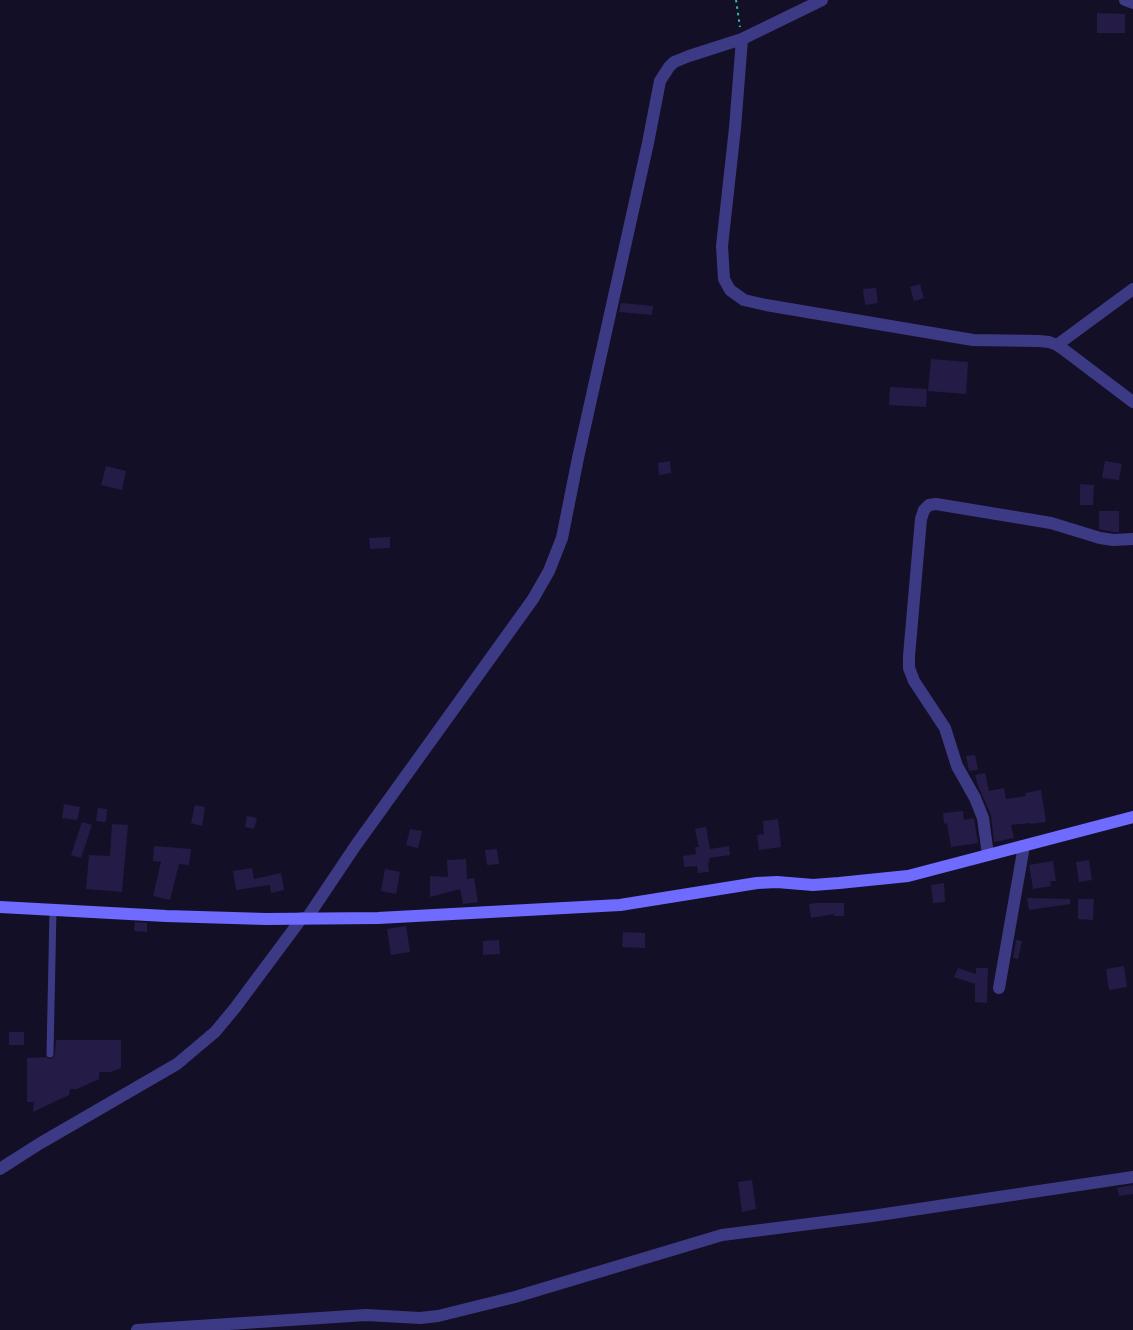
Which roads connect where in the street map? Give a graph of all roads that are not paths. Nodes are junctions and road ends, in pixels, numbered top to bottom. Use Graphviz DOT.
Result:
graph roads {
  1 [pos="822,0"];
  2 [pos="1125,0"];
  3 [pos="1133,3"];
  4 [pos="741,33"];
  5 [pos="1133,289"];
  6 [pos="1057,345"];
  7 [pos="1133,402"];
  8 [pos="1133,539"];
  9 [pos="1133,817"];
  10 [pos="1024,846"];
  11 [pos="988,855"];
  12 [pos="0,907"];
  13 [pos="53,910"];
  14 [pos="304,918"];
  15 [pos="999,988"];
  16 [pos="50,1054"];
  17 [pos="0,1169"];
  18 [pos="1133,1177"];
  19 [pos="137,1330"];
  1 -- 4 [label="street"];
  2 -- 3 [label="street"];
  4 -- 6 [label="street"];
  4 -- 14 [label="street"];
  5 -- 6 [label="street"];
  6 -- 7 [label="street"];
  8 -- 11 [label="street"];
  9 -- 10 [label="street"];
  10 -- 11 [label="street"];
  10 -- 15 [label="street"];
  11 -- 14 [label="street"];
  12 -- 13 [label="street"];
  13 -- 14 [label="street"];
  13 -- 16 [label="lane"];
  14 -- 17 [label="street"];
  18 -- 19 [label="street"];
}
